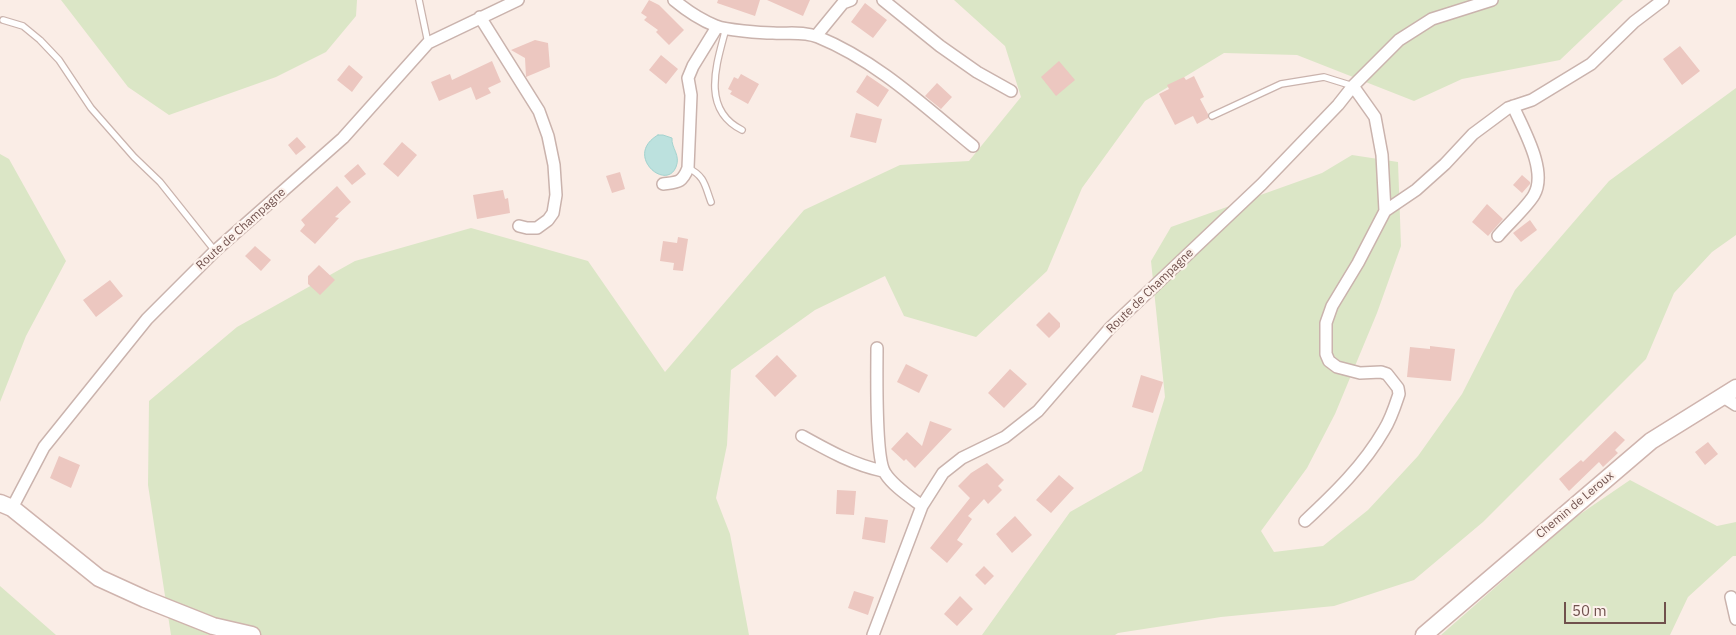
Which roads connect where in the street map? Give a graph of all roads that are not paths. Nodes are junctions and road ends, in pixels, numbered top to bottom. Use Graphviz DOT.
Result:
graph roads {
  1 [pos="420,0"];
  2 [pos="518,0"];
  3 [pos="674,0"];
  4 [pos="851,0"];
  5 [pos="883,0"];
  6 [pos="1492,0"];
  7 [pos="1663,0"];
  8 [pos="480,18"];
  9 [pos="3,20"];
  10 [pos="721,27"];
  11 [pos="816,36"];
  12 [pos="428,43"];
  13 [pos="1353,86"];
  14 [pos="1011,91"];
  15 [pos="1513,106"];
  16 [pos="1212,116"];
  17 [pos="742,130"];
  18 [pos="973,146"];
  19 [pos="688,168"];
  20 [pos="663,184"];
  21 [pos="710,202"];
  22 [pos="1386,211"];
  23 [pos="519,226"];
  24 [pos="1498,236"];
  25 [pos="215,251"];
  26 [pos="877,348"];
  27 [pos="1732,396"];
  28 [pos="802,436"];
  29 [pos="883,472"];
  30 [pos="6,506"];
  31 [pos="922,506"];
  32 [pos="1305,522"];
  33 [pos="1731,597"];
  34 [pos="1736,619"];
  35 [pos="252,635"];
  36 [pos="873,635"];
  37 [pos="1424,635"];
  1 -- 12 [label="lane"];
  2 -- 8 [label="street, Route de Champagne"];
  3 -- 10 [label="street"];
  4 -- 11 [label="street"];
  5 -- 14 [label="street"];
  6 -- 13 [label="street, Route de Champagne"];
  7 -- 15 [label="street"];
  8 -- 12 [label="street, Route de Champagne"];
  8 -- 23 [label="street"];
  9 -- 25 [label="lane"];
  10 -- 11 [label="street"];
  10 -- 17 [label="lane"];
  10 -- 19 [label="street"];
  11 -- 18 [label="street"];
  12 -- 25 [label="street, Route de Champagne"];
  13 -- 16 [label="lane"];
  13 -- 22 [label="street"];
  13 -- 31 [label="street, Route de Champagne"];
  15 -- 22 [label="street"];
  15 -- 24 [label="street"];
  19 -- 20 [label="street"];
  19 -- 21 [label="lane"];
  22 -- 32 [label="street"];
  25 -- 30 [label="street, Route de Champagne"];
  26 -- 29 [label="street"];
  27 -- 37 [label="street, Chemin de Leroux"];
  28 -- 29 [label="street"];
  29 -- 31 [label="street"];
  30 -- 35 [label="street"];
  31 -- 36 [label="street, Route de Champagne"];
  33 -- 34 [label="street"];
}
